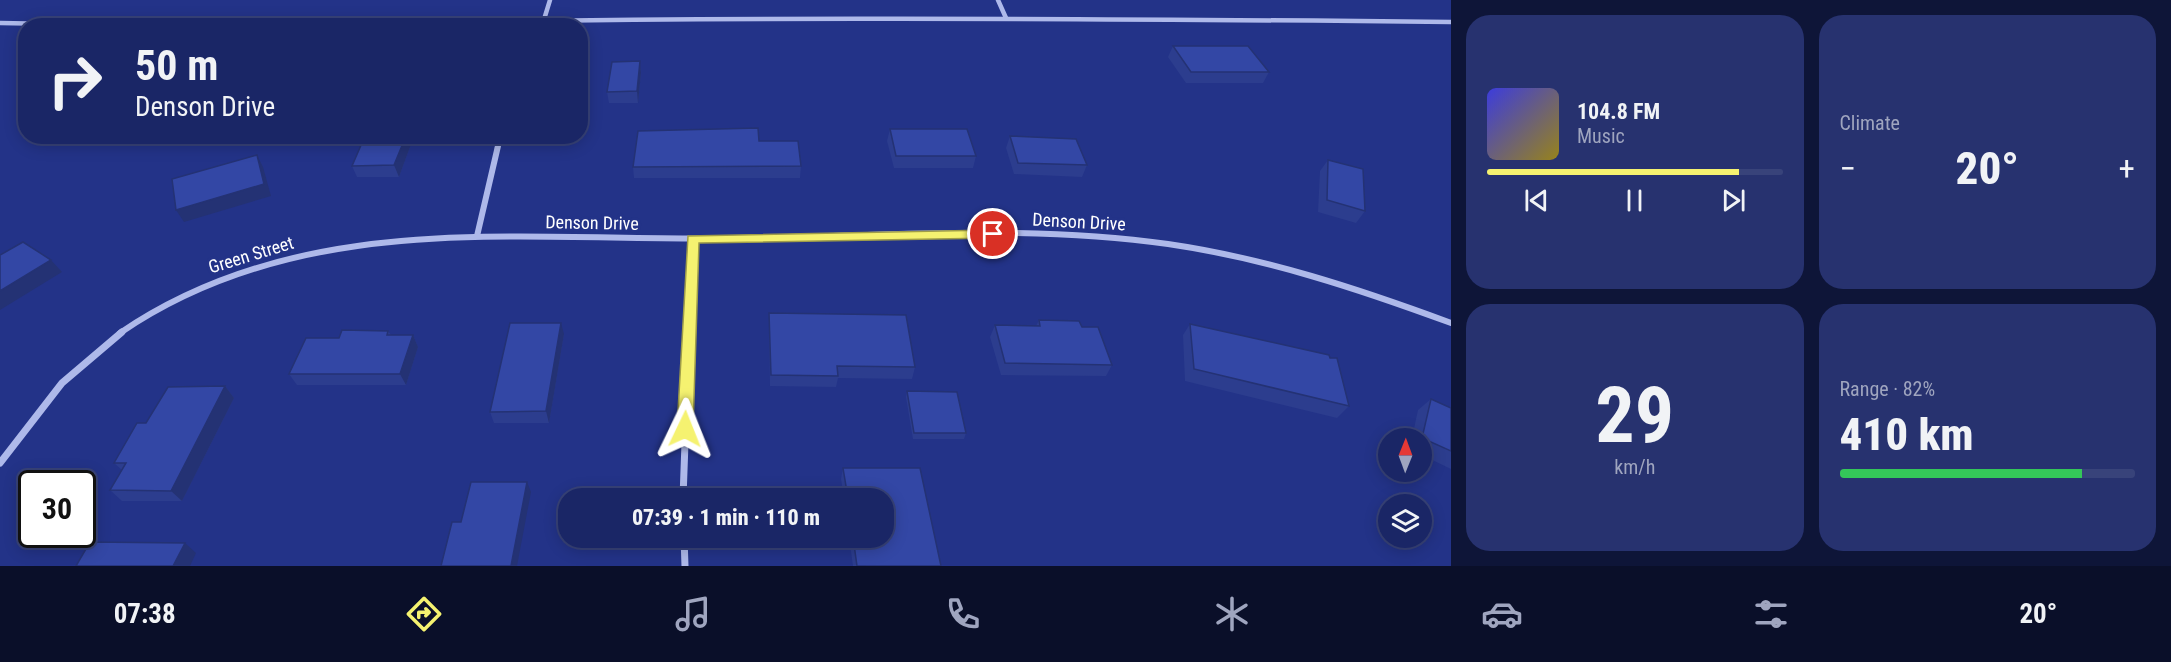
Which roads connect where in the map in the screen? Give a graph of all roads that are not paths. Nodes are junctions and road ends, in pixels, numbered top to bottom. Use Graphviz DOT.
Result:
graph roads {
  1 [pos="550,0"];
  2 [pos="998,0"];
  3 [pos="544,18"];
  4 [pos="1006,18"];
  5 [pos="588,19"];
  6 [pos="1451,22"];
  7 [pos="0,23"];
  8 [pos="18,23"];
  9 [pos="498,144"];
  10 [pos="477,236"];
  11 [pos="692,239"];
  12 [pos="1451,323"];
  13 [pos="0,463"];
  14 [pos="683,488"];
  15 [pos="684,548"];
  16 [pos="685,566"];
  1 -- 3 [label="street"];
  2 -- 4 [label="street"];
  4 -- 5 [label="street"];
  4 -- 6 [label="street"];
  7 -- 8 [label="street"];
  9 -- 10 [label="street"];
  10 -- 11 [label="street, Denson Drive"];
  10 -- 13 [label="street, Green Street"];
  11 -- 12 [label="street, Denson Drive"];
  11 -- 14 [label="street"];
  15 -- 16 [label="street"];
}
